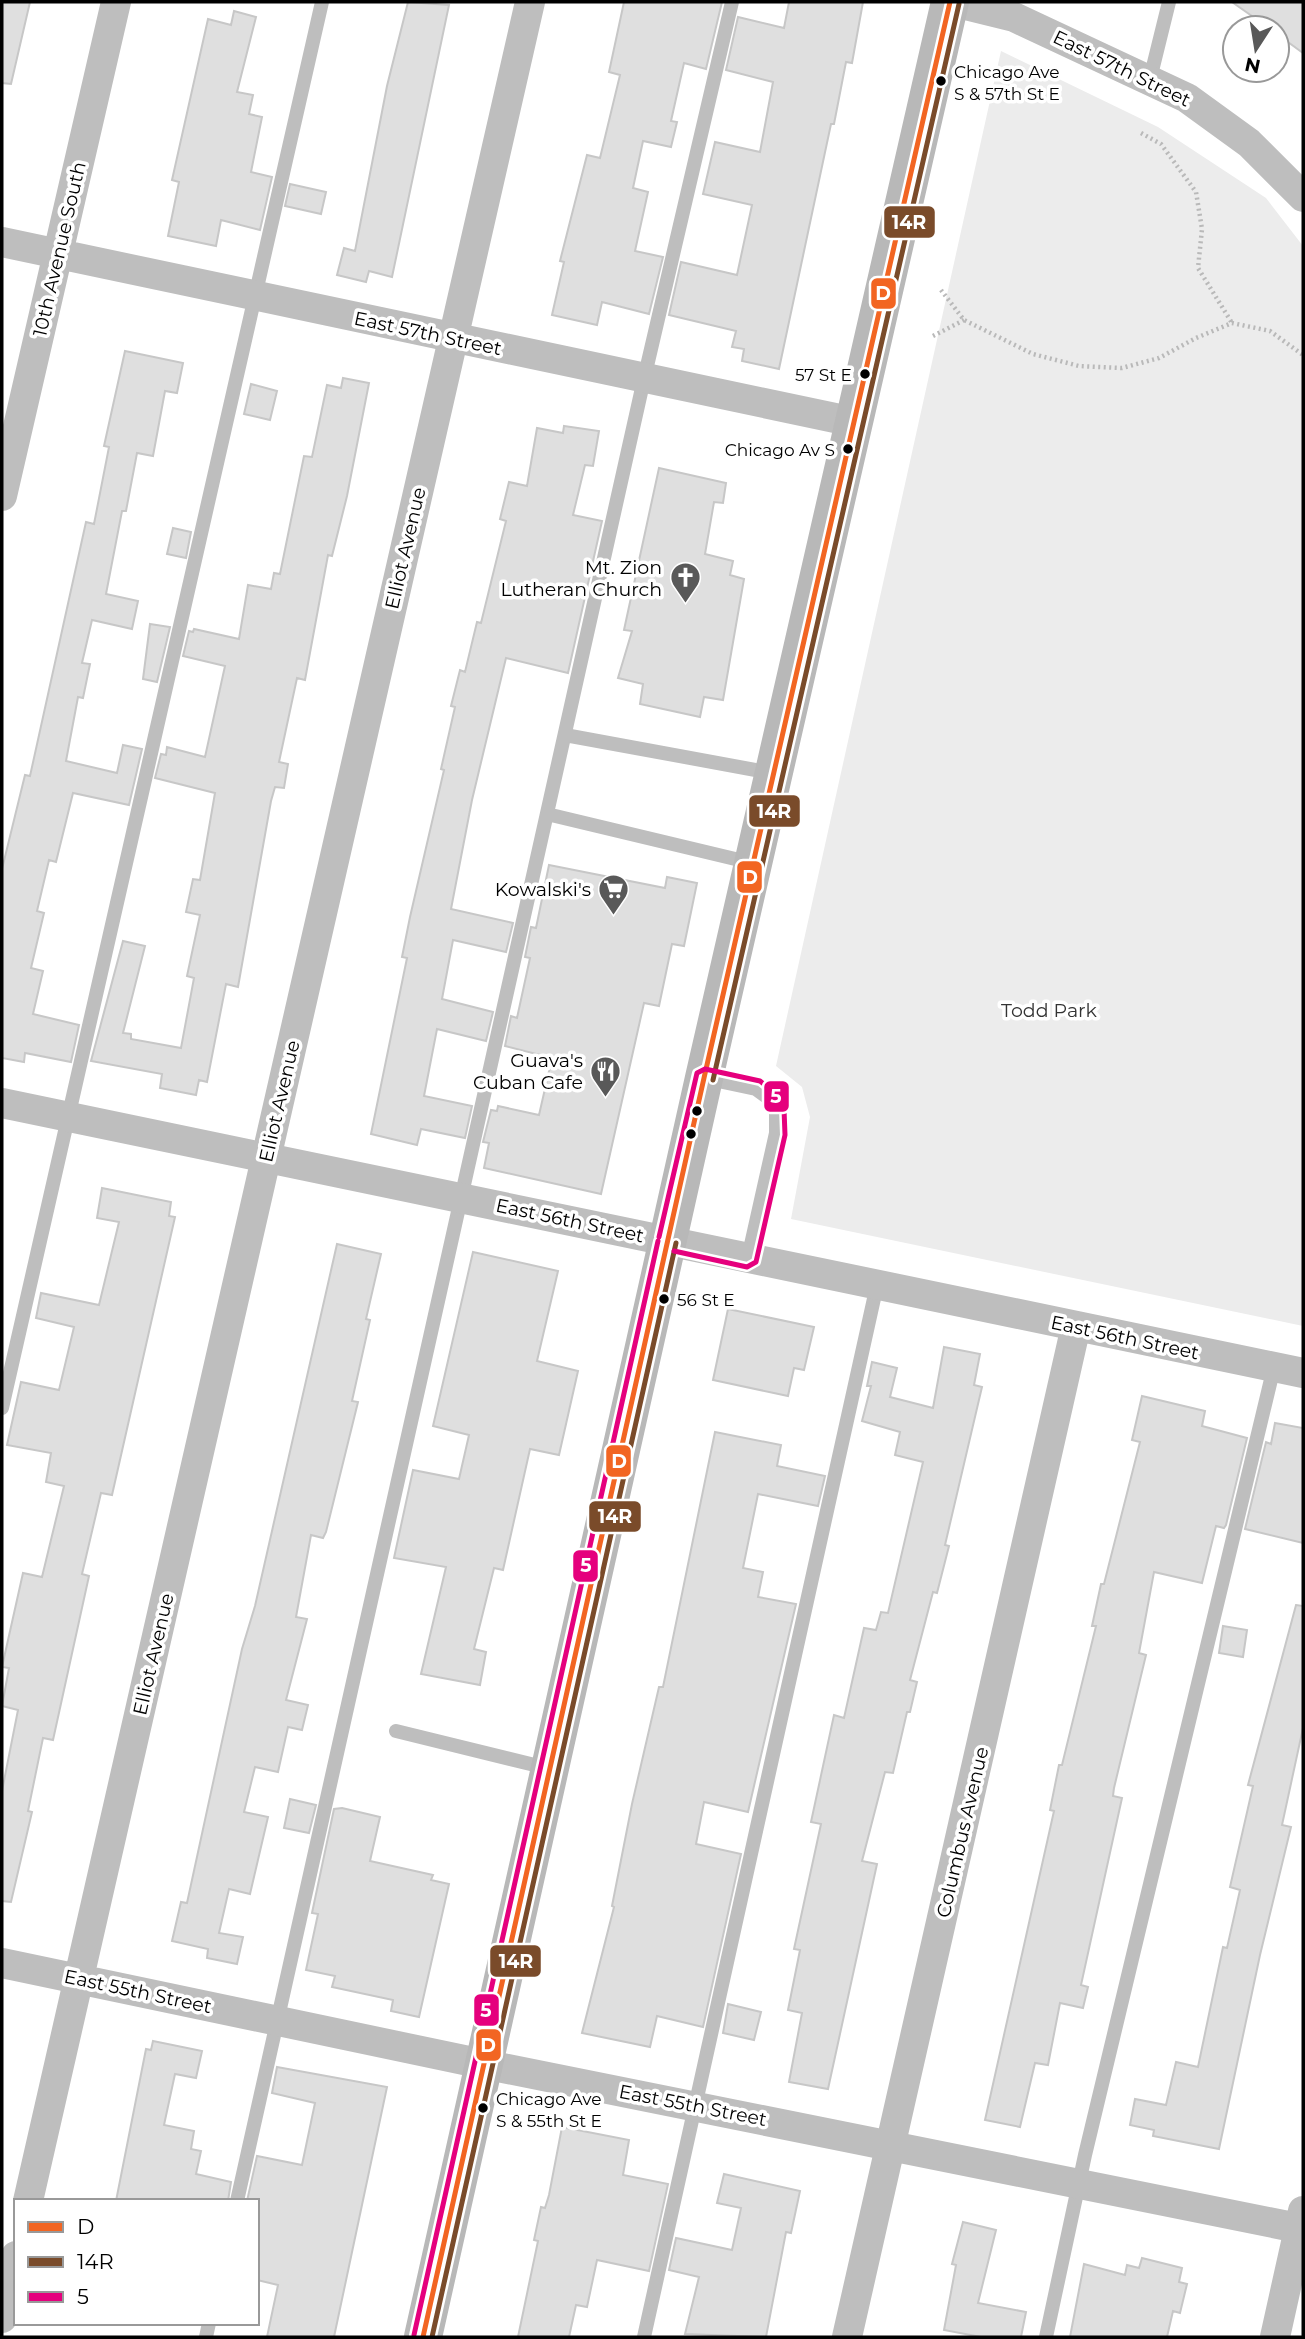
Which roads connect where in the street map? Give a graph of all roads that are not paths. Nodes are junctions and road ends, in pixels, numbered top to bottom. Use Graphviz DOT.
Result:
graph roads {
  1 [pos="116,2"];
  2 [pos="322,2"];
  3 [pos="530,2"];
  4 [pos="732,2"];
  5 [pos="952,2"];
  6 [pos="1169,2"];
  7 [pos="1150,79"];
  8 [pos="1303,197"];
  9 [pos="2,242"];
  10 [pos="58,253"];
  11 [pos="256,295"];
  12 [pos="453,340"];
  13 [pos="644,379"];
  14 [pos="854,422"];
  15 [pos="2,496"];
  16 [pos="565,735"];
  17 [pos="774,774"];
  18 [pos="547,814"];
  19 [pos="754,863"];
  20 [pos="704,1078"];
  21 [pos="2,1103"];
  22 [pos="68,1117"];
  23 [pos="265,1158"];
  24 [pos="461,1198"];
  25 [pos="667,1241"];
  26 [pos="748,1258"];
  27 [pos="877,1285"];
  28 [pos="1076,1326"];
  29 [pos="1274,1367"];
  30 [pos="1303,1373"];
  31 [pos="2,1408"];
  32 [pos="396,1731"];
  33 [pos="552,1769"];
  34 [pos="2,1962"];
  35 [pos="79,1978"];
  36 [pos="278,2022"];
  37 [pos="483,2064"];
  38 [pos="695,2105"];
  39 [pos="891,2145"];
  40 [pos="1080,2184"];
  41 [pos="28,2199"];
  42 [pos="237,2199"];
  43 [pos="1302,2223"];
  44 [pos="14,2265"];
  45 [pos="2,2318"];
  46 [pos="423,2337"];
  47 [pos="644,2337"];
  48 [pos="847,2337"];
  49 [pos="1046,2337"];
  50 [pos="1275,2337"];
  1 -- 10 [label="street, 10th Avenue South"];
  2 -- 11 [label="lane"];
  3 -- 12 [label="street, Elliot Avenue"];
  4 -- 13 [label="lane"];
  5 -- 7 [label="street, East 57th Street"];
  5 -- 14 [label="street"];
  6 -- 7 [label="lane"];
  7 -- 8 [label="street, East 57th Street"];
  9 -- 10 [label="street, East 57th Street"];
  10 -- 11 [label="street, East 57th Street"];
  10 -- 15 [label="street, 10th Avenue South"];
  11 -- 12 [label="street, East 57th Street"];
  11 -- 22 [label="lane"];
  12 -- 13 [label="street, East 57th Street"];
  12 -- 23 [label="street, Elliot Avenue"];
  13 -- 14 [label="street, East 57th Street"];
  13 -- 16 [label="lane"];
  14 -- 17 [label="street"];
  16 -- 17 [label="lane"];
  16 -- 18 [label="lane"];
  17 -- 19 [label="street"];
  18 -- 19 [label="lane"];
  18 -- 24 [label="lane"];
  19 -- 20 [label="street"];
  20 -- 25 [label="street"];
  20 -- 26 [label="lane"];
  21 -- 22 [label="street, East 56th Street"];
  22 -- 23 [label="street, East 56th Street"];
  22 -- 31 [label="lane"];
  23 -- 24 [label="street, East 56th Street"];
  23 -- 35 [label="street, Elliot Avenue"];
  24 -- 25 [label="street, East 56th Street"];
  24 -- 36 [label="lane"];
  25 -- 26 [label="street, East 56th Street"];
  25 -- 33 [label="street"];
  26 -- 27 [label="street, East 56th Street"];
  27 -- 28 [label="street, East 56th Street"];
  27 -- 38 [label="lane"];
  28 -- 29 [label="street, East 56th Street"];
  28 -- 39 [label="street, Columbus Avenue"];
  29 -- 30 [label="street, East 56th Street"];
  29 -- 40 [label="lane"];
  32 -- 33 [label="lane"];
  33 -- 37 [label="street"];
  34 -- 35 [label="street, East 55th Street"];
  35 -- 36 [label="street, East 55th Street"];
  35 -- 41 [label="street, Elliot Avenue"];
  36 -- 37 [label="street, East 55th Street"];
  36 -- 42 [label="lane"];
  37 -- 38 [label="street, East 55th Street"];
  37 -- 46 [label="street"];
  38 -- 39 [label="street, East 55th Street"];
  38 -- 47 [label="lane"];
  39 -- 40 [label="street, East 55th Street"];
  39 -- 48 [label="street, Columbus Avenue"];
  40 -- 43 [label="street, East 55th Street"];
  40 -- 49 [label="lane"];
  43 -- 50 [label="street"];
  44 -- 45 [label="street"];
}
